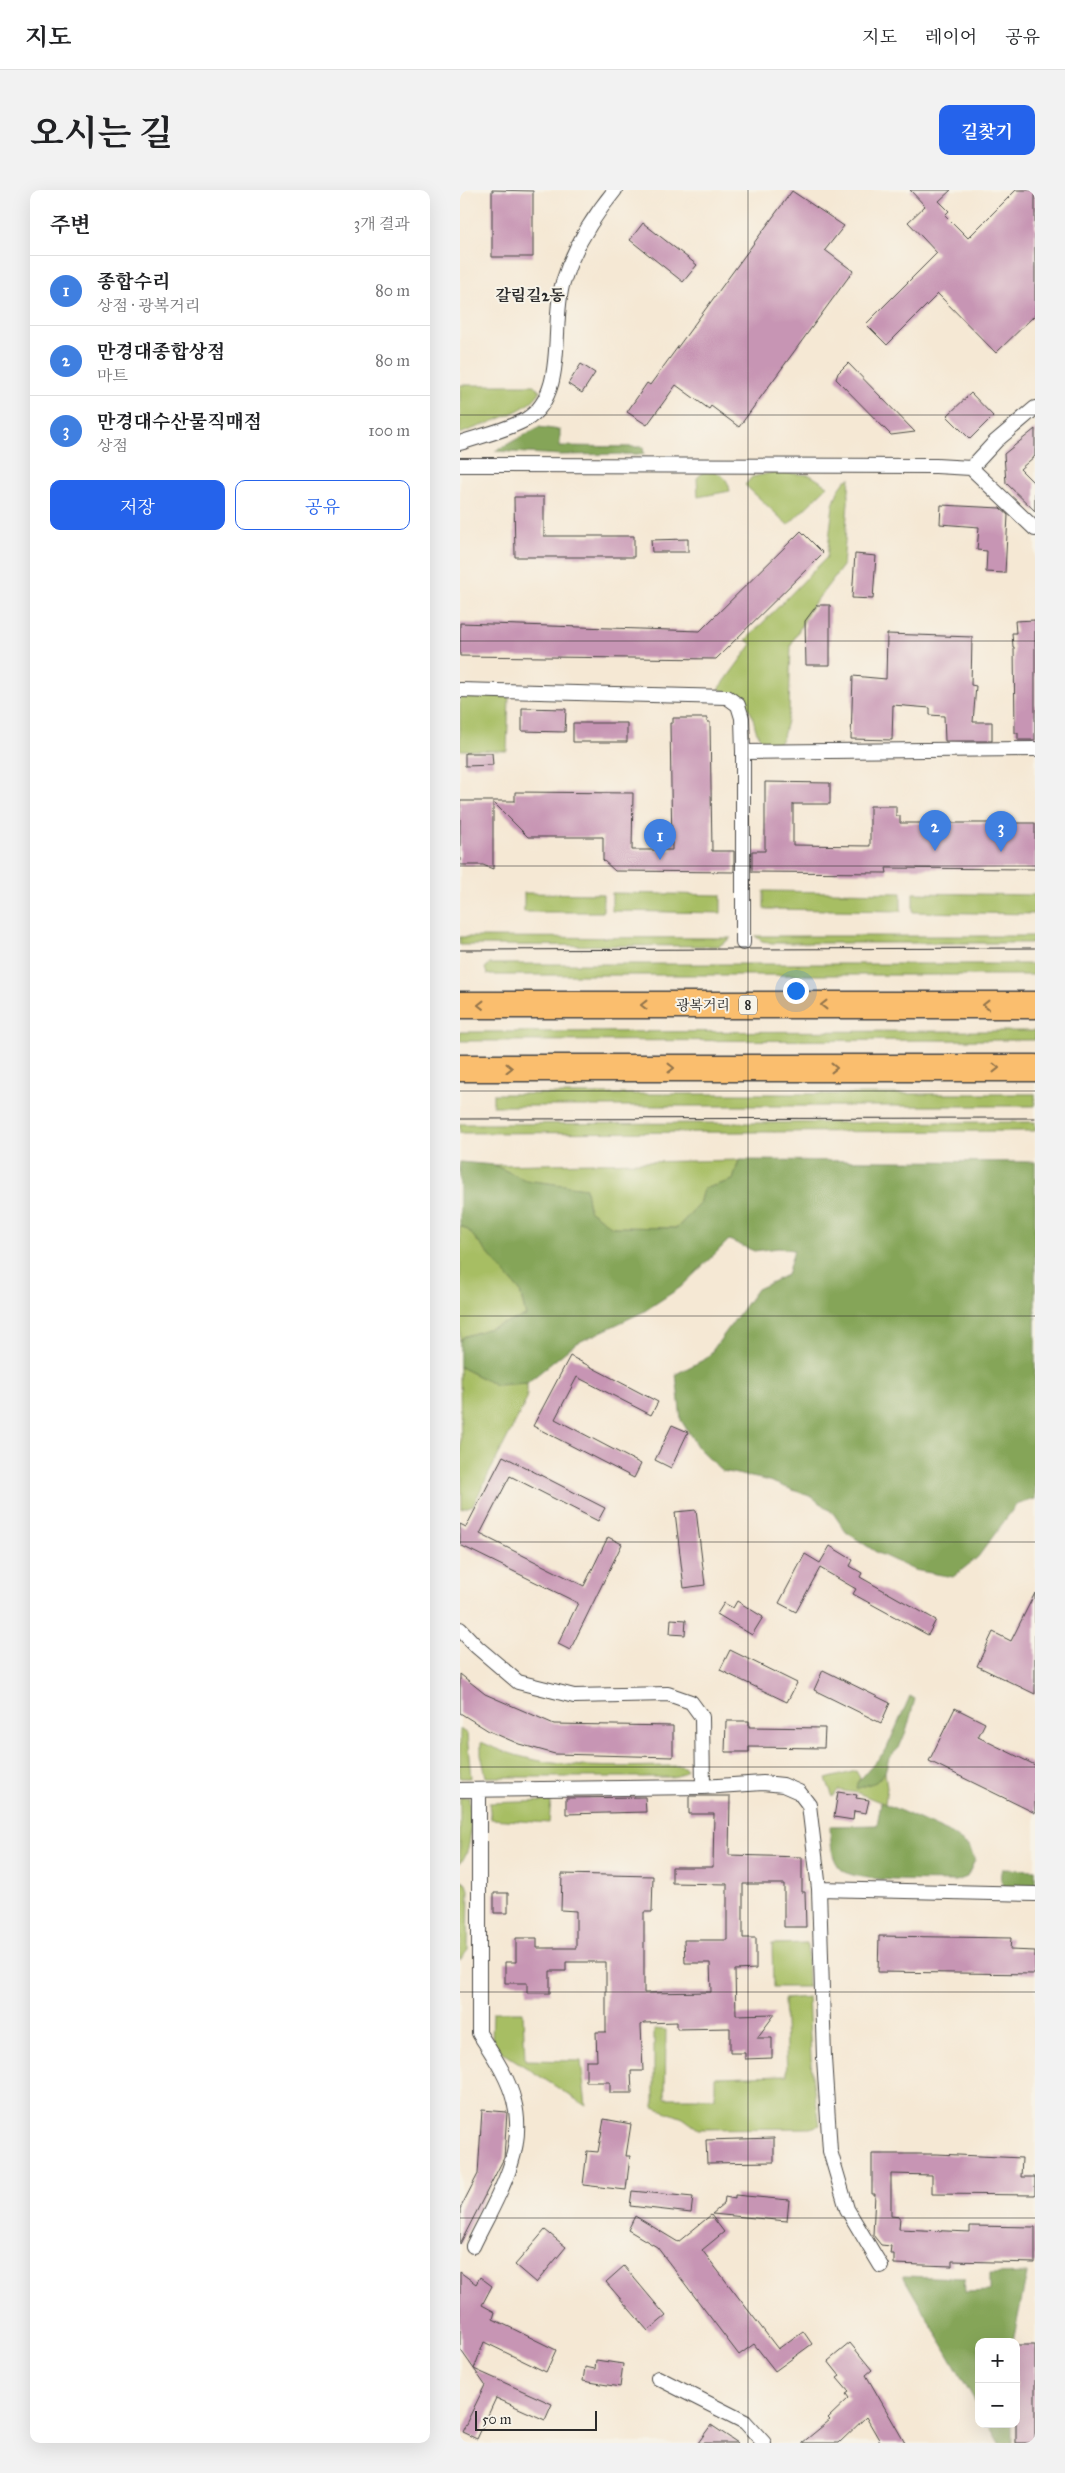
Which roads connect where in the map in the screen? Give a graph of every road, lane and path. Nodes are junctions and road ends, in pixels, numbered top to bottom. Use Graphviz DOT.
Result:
graph roads {
  1 [pos="615,190"];
  2 [pos="1035,408"];
  3 [pos="460,443"];
  4 [pos="460,465"];
  5 [pos="971,468"];
  6 [pos="1035,529"];
  7 [pos="460,690"];
  8 [pos="1035,749"];
  9 [pos="743,752"];
  10 [pos="743,943"];
  11 [pos="1035,1004"];
  12 [pos="460,1005"];
  13 [pos="460,1068"];
  14 [pos="1035,1068"];
  15 [pos="460,1629"];
  16 [pos="703,1787"];
  17 [pos="460,1790"];
  18 [pos="479,1790"];
  19 [pos="818,1889"];
  20 [pos="1035,1894"];
  21 [pos="473,2246"];
  22 [pos="881,2266"];
  23 [pos="658,2378"];
  24 [pos="764,2443"];
  1 -- 3 [label="street"];
  2 -- 5 [label="street"];
  4 -- 5 [label="street"];
  5 -- 6 [label="street"];
  7 -- 9 [label="street"];
  8 -- 9 [label="street"];
  9 -- 10 [label="street"];
  11 -- 12 [label="highway, 광복거리 / 8, one-way"];
  13 -- 14 [label="highway, one-way"];
  15 -- 16 [label="street"];
  16 -- 18 [label="street"];
  16 -- 19 [label="street"];
  17 -- 18 [label="street"];
  18 -- 21 [label="street"];
  19 -- 20 [label="street"];
  19 -- 22 [label="street"];
  23 -- 24 [label="street"];
}
